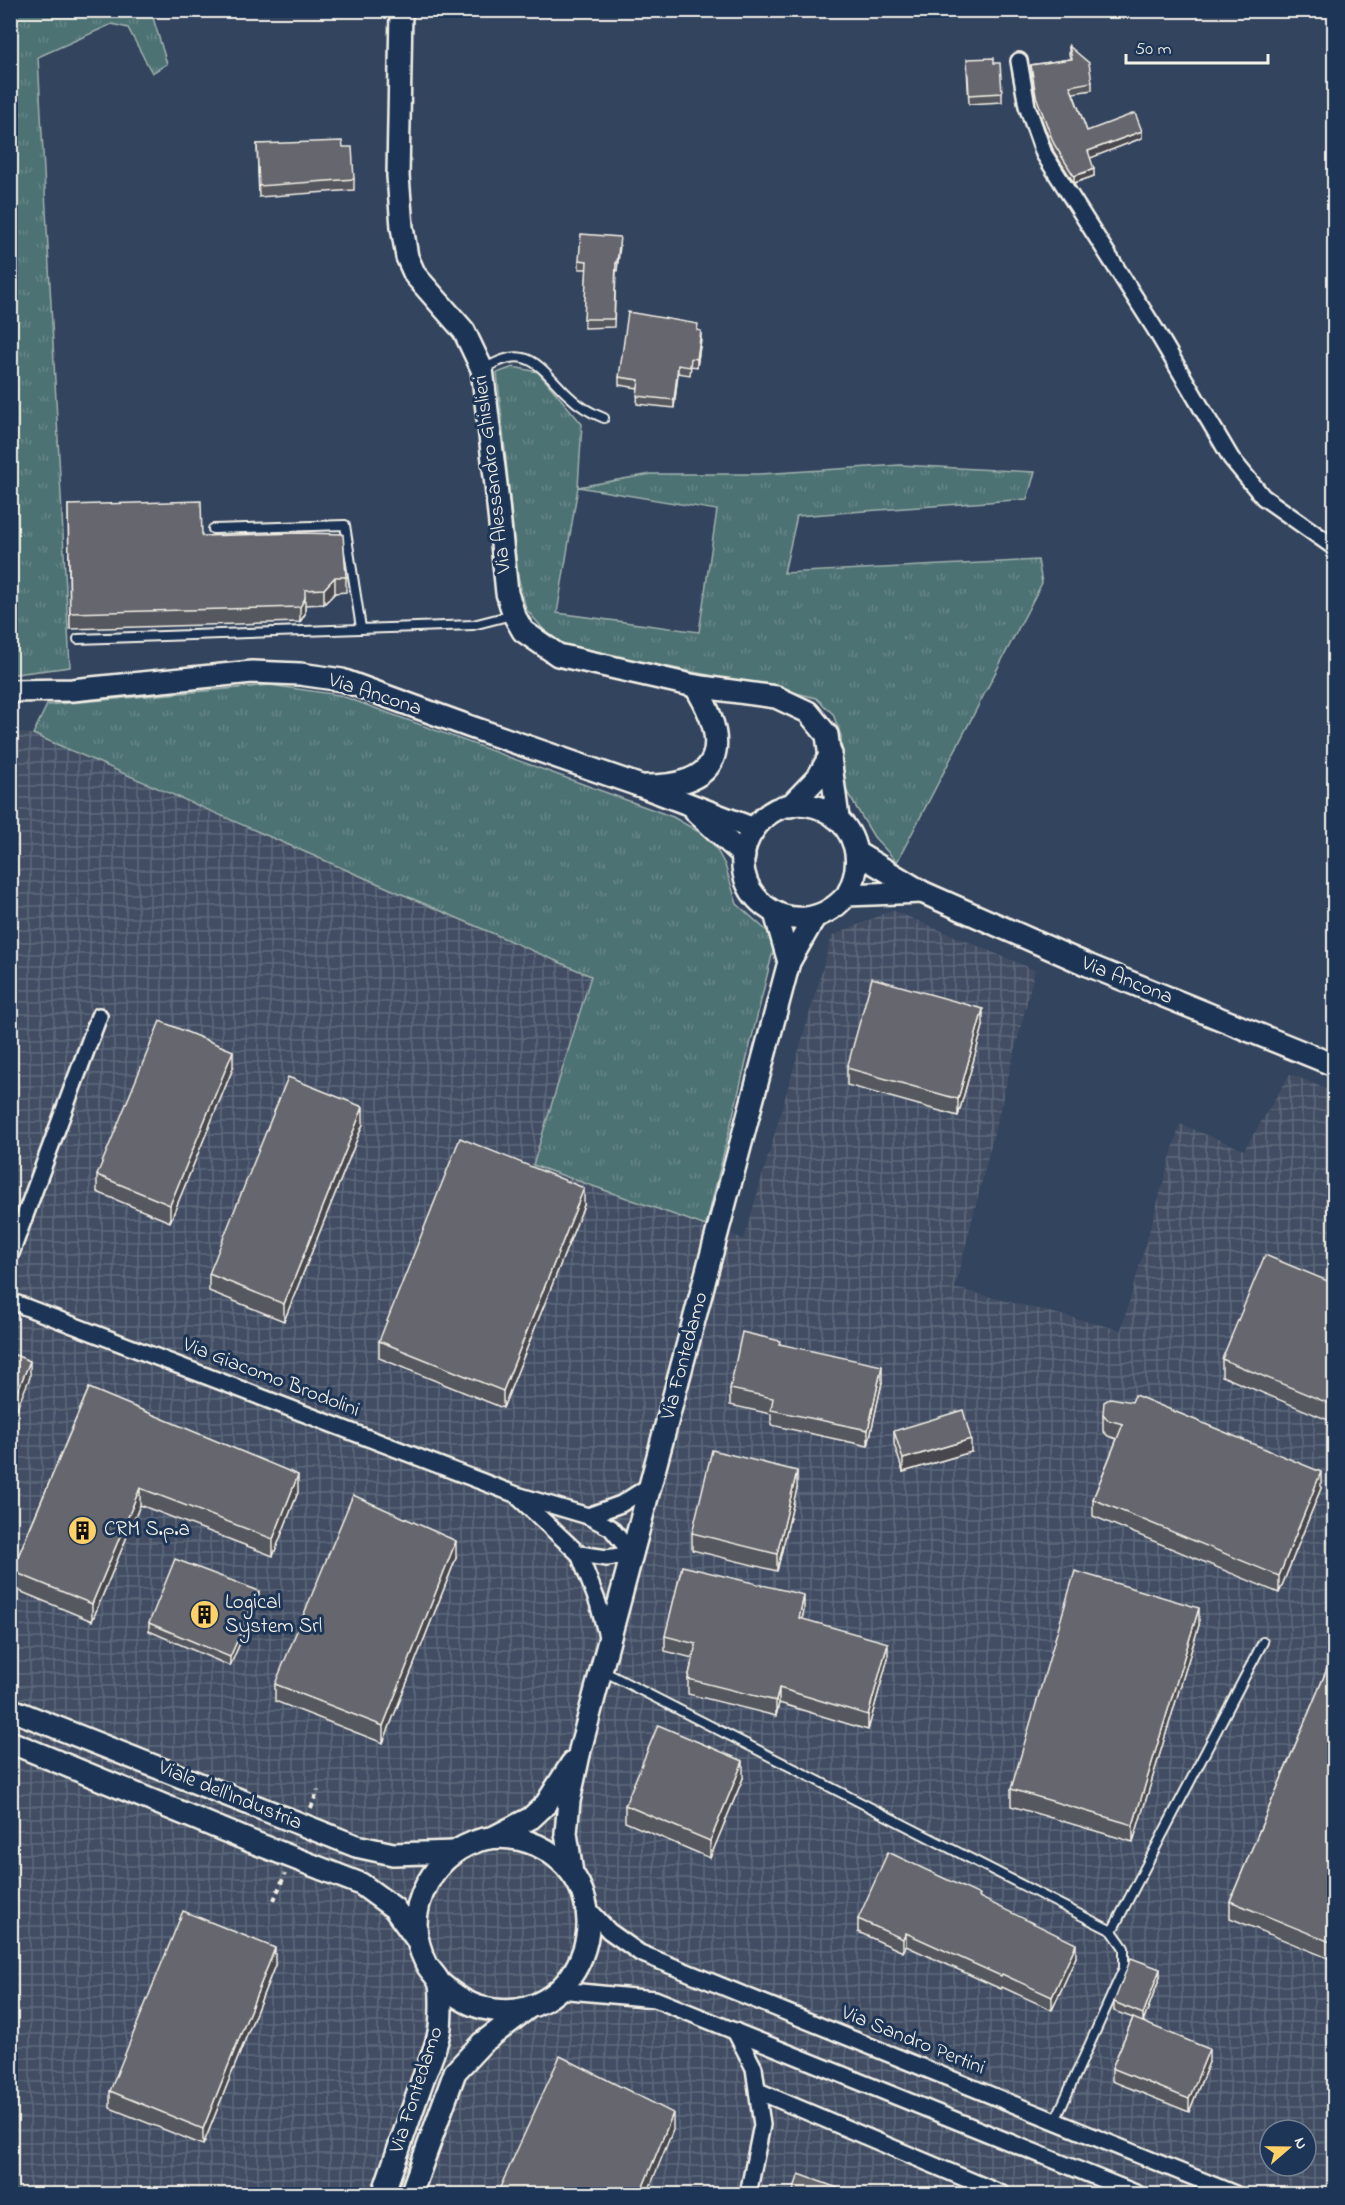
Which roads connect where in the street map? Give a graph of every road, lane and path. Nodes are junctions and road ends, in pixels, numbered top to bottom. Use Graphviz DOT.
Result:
graph roads {
  1 [pos="401,10"];
  2 [pos="1019,61"];
  3 [pos="482,369"];
  4 [pos="604,418"];
  5 [pos="213,529"];
  6 [pos="1335,547"];
  7 [pos="514,615"];
  8 [pos="361,628"];
  9 [pos="78,639"];
  10 [pos="695,686"];
  11 [pos="10,691"];
  12 [pos="831,754"];
  13 [pos="641,786"];
  14 [pos="689,806"];
  15 [pos="790,806"];
  16 [pos="838,818"];
  17 [pos="754,830"];
  18 [pos="857,853"];
  19 [pos="744,856"];
  20 [pos="922,892"];
  21 [pos="847,895"];
  22 [pos="775,913"];
  23 [pos="814,918"];
  24 [pos="789,962"];
  25 [pos="99,1016"];
  26 [pos="1335,1065"];
  27 [pos="10,1256"];
  28 [pos="10,1301"];
  29 [pos="651,1485"];
  30 [pos="517,1496"];
  31 [pos="588,1516"];
  32 [pos="579,1554"];
  33 [pos="632,1554"];
  34 [pos="609,1642"];
  35 [pos="1263,1642"];
  36 [pos="601,1670"];
  37 [pos="10,1709"];
  38 [pos="10,1742"];
  39 [pos="580,1750"];
  40 [pos="492,1838"];
  41 [pos="455,1852"];
  42 [pos="572,1873"];
  43 [pos="587,1907"];
  44 [pos="1112,1931"];
  45 [pos="418,1941"];
  46 [pos="440,1983"];
  47 [pos="559,1990"];
  48 [pos="532,2005"];
  49 [pos="735,2031"];
  50 [pos="758,2091"];
  51 [pos="1055,2121"];
  52 [pos="383,2194"];
  53 [pos="411,2194"];
  54 [pos="748,2194"];
  55 [pos="1002,2194"];
  56 [pos="1138,2194"];
  57 [pos="1235,2194"];
  1 -- 3 [label="main road, Via Alessandro Ghislieri"];
  2 -- 6 [label="street"];
  3 -- 4 [label="lane"];
  3 -- 7 [label="main road, Via Alessandro Ghislieri"];
  5 -- 8 [label="lane"];
  7 -- 8 [label="lane"];
  7 -- 10 [label="main road, Via Alessandro Ghislieri"];
  8 -- 9 [label="lane"];
  10 -- 12 [label="main road, Via Alessandro Ghislieri"];
  10 -- 13 [label="main road"];
  11 -- 13 [label="main road, Via Ancona"];
  12 -- 15 [label="main road"];
  12 -- 16 [label="main road, Via Alessandro Ghislieri"];
  13 -- 14 [label="main road, Via Ancona"];
  14 -- 17 [label="main road, Via Ancona"];
  14 -- 19 [label="main road, Via Ancona"];
  15 -- 16 [label="main road"];
  15 -- 17 [label="main road"];
  16 -- 18 [label="main road"];
  17 -- 19 [label="main road"];
  18 -- 20 [label="main road, Via Ancona"];
  18 -- 21 [label="main road"];
  19 -- 22 [label="main road"];
  20 -- 21 [label="main road, Via Ancona"];
  20 -- 26 [label="main road, Via Ancona"];
  21 -- 23 [label="main road"];
  22 -- 23 [label="main road"];
  22 -- 24 [label="main road"];
  23 -- 24 [label="main road, Via Fontedamo"];
  24 -- 29 [label="main road, Via Fontedamo"];
  25 -- 27 [label="street"];
  28 -- 30 [label="street, Via Giacomo Brodolini"];
  29 -- 31 [label="street"];
  29 -- 33 [label="main road, Via Fontedamo"];
  30 -- 31 [label="street, Via Giacomo Brodolini"];
  30 -- 32 [label="street, Via Giacomo Brodolini"];
  31 -- 33 [label="street, Via Giacomo Brodolini"];
  32 -- 33 [label="street"];
  32 -- 34 [label="street, Via Giacomo Brodolini"];
  33 -- 34 [label="main road, Via Fontedamo"];
  34 -- 36 [label="main road, Via Fontedamo"];
  35 -- 44 [label="lane"];
  36 -- 39 [label="main road, Via Fontedamo"];
  36 -- 44 [label="lane"];
  37 -- 41 [label="main road, Viale dell'Industria"];
  38 -- 45 [label="main road, Viale dell'Industria"];
  39 -- 40 [label="main road, Via Fontedamo"];
  39 -- 42 [label="main road, Via Fontedamo"];
  40 -- 41 [label="main road, Via Fontedamo"];
  40 -- 42 [label="main road, Via Fontedamo"];
  41 -- 45 [label="main road, Via Fontedamo"];
  42 -- 43 [label="main road, Via Fontedamo"];
  43 -- 47 [label="main road, Via Fontedamo"];
  43 -- 51 [label="street, Via Sandro Pertini"];
  44 -- 51 [label="lane"];
  45 -- 46 [label="main road, Via Fontedamo"];
  46 -- 48 [label="main road, Via Fontedamo"];
  46 -- 52 [label="main road, Via Fontedamo"];
  47 -- 48 [label="main road, Via Fontedamo"];
  47 -- 49 [label="street"];
  48 -- 53 [label="main road, Via Fontedamo"];
  49 -- 50 [label="street"];
  49 -- 56 [label="street"];
  50 -- 54 [label="street"];
  50 -- 55 [label="street"];
  51 -- 57 [label="street, Via Sandro Pertini"];
}
